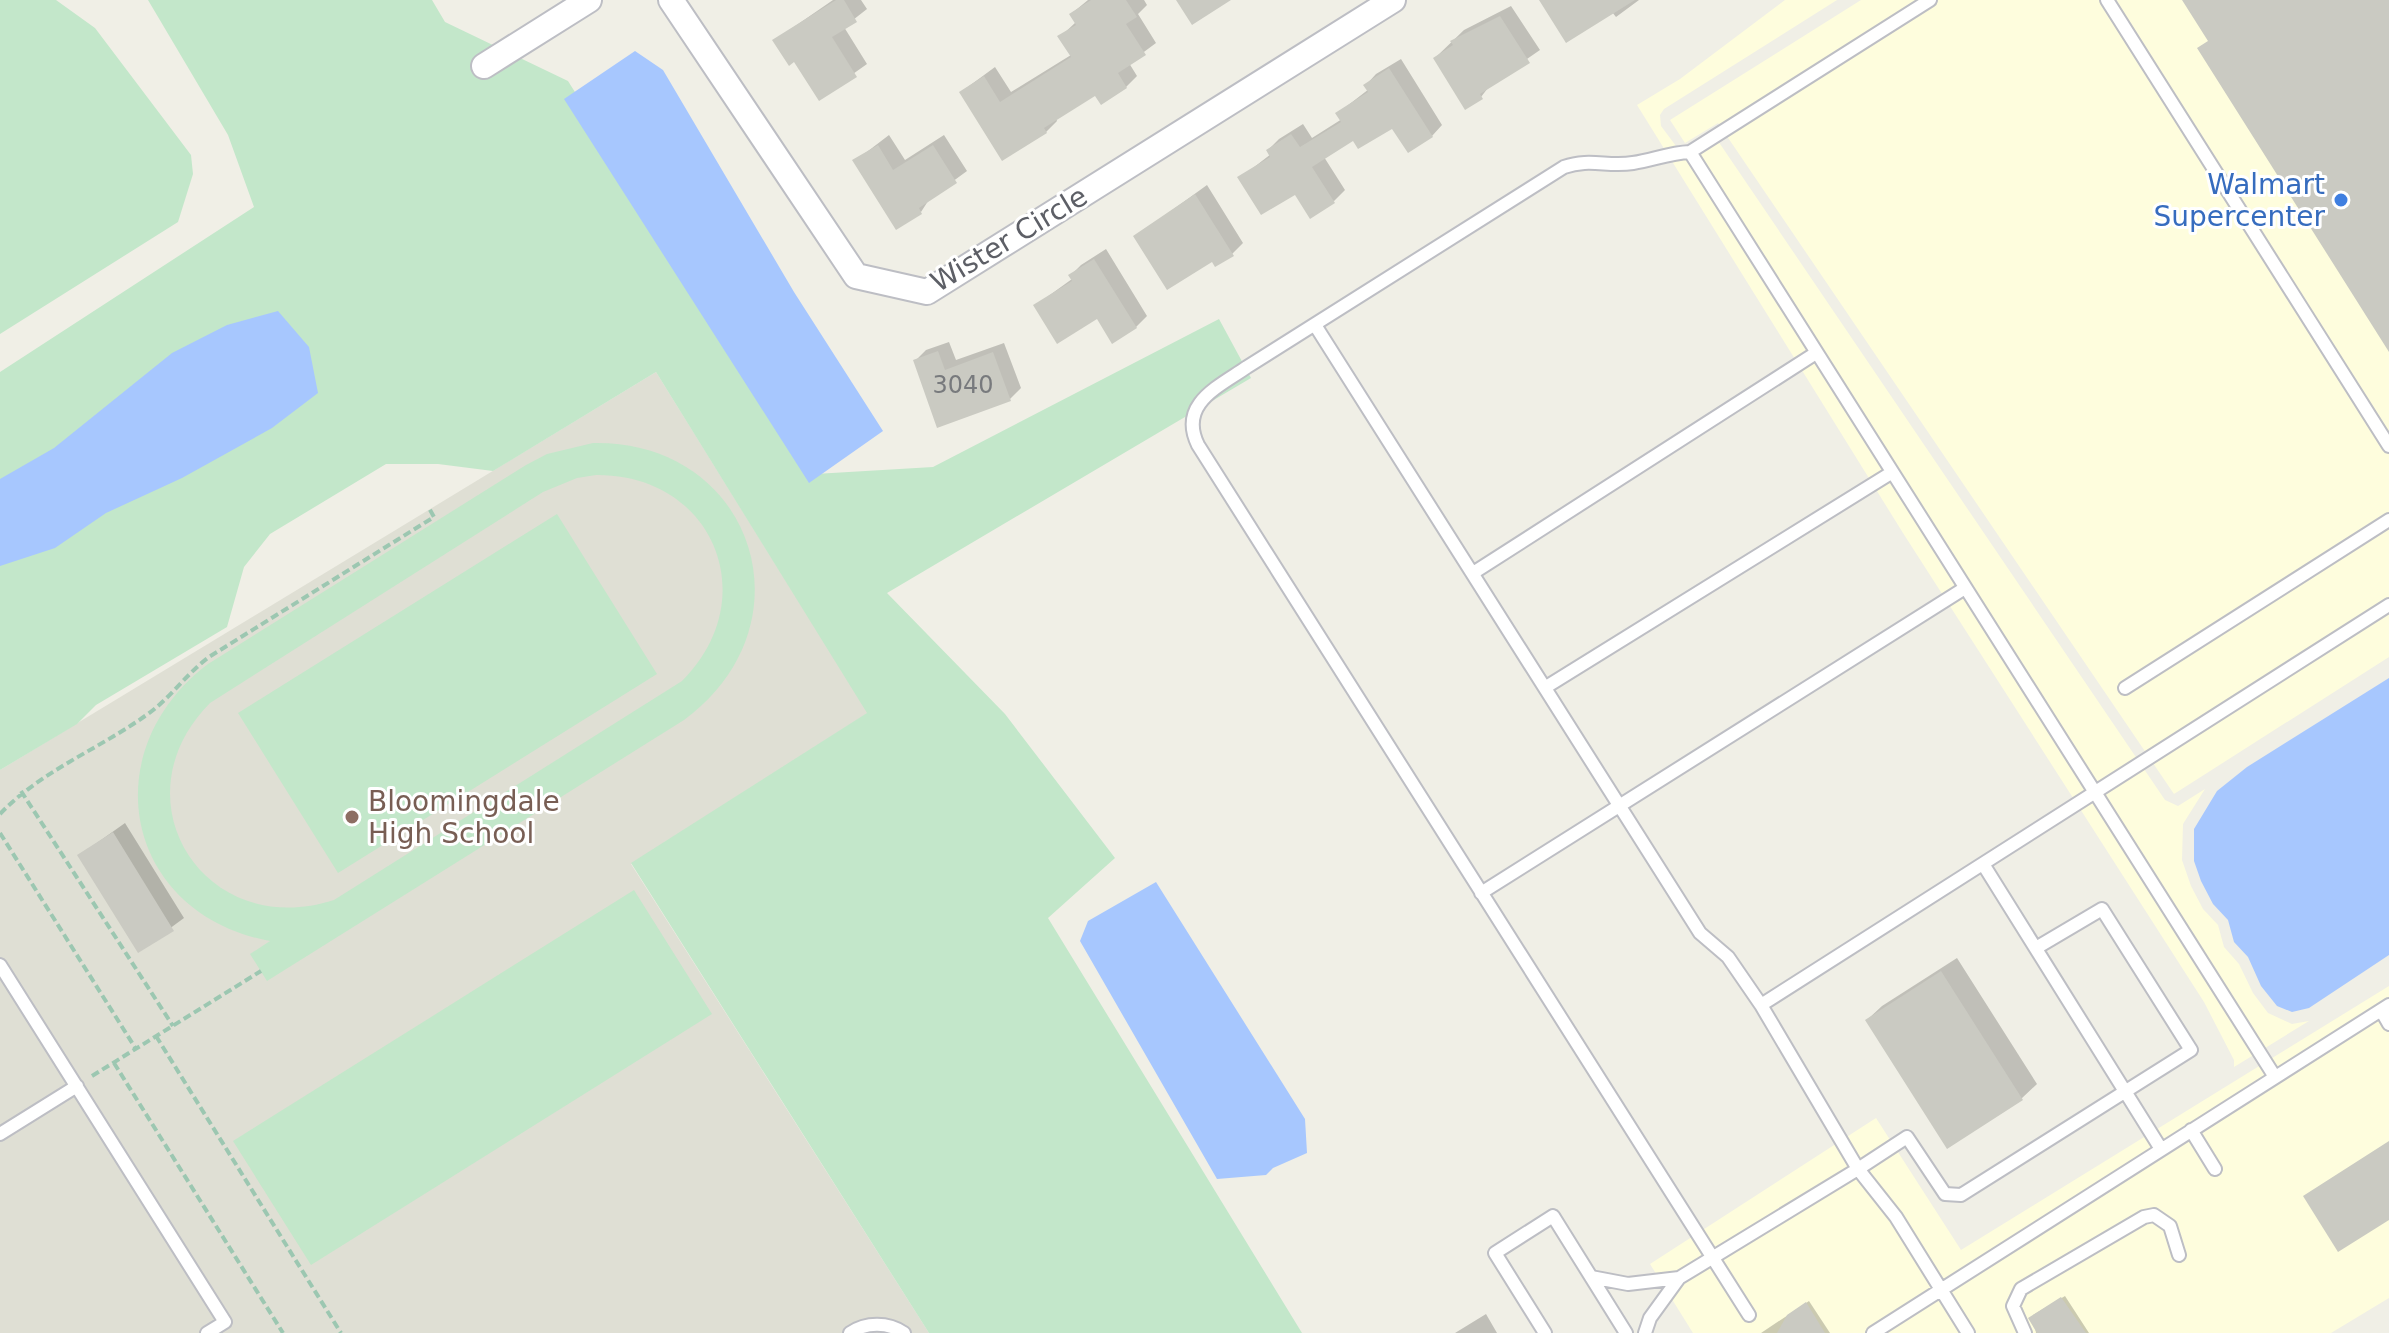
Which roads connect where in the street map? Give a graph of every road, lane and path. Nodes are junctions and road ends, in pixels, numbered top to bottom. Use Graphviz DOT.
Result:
graph roads {
  1 [pos="589,0"];
  2 [pos="671,0"];
  3 [pos="1393,0"];
  4 [pos="1930,0"];
  5 [pos="2107,0"];
  6 [pos="484,66"];
  7 [pos="1690,152"];
  8 [pos="1315,325"];
  9 [pos="1816,353"];
  10 [pos="2389,446"];
  11 [pos="1891,473"];
  12 [pos="429,508"];
  13 [pos="2389,520"];
  14 [pos="1473,573"];
  15 [pos="1965,588"];
  16 [pos="2389,605"];
  17 [pos="1546,687"];
  18 [pos="2125,688"];
  19 [pos="21,791"];
  20 [pos="2096,791"];
  21 [pos="1621,805"];
  22 [pos="0,814"];
  23 [pos="0,833"];
  24 [pos="1983,864"];
  25 [pos="1481,893"];
  26 [pos="2036,948"];
  27 [pos="0,965"];
  28 [pos="261,971"];
  29 [pos="1761,1005"];
  30 [pos="2385,1008"];
  31 [pos="2389,1024"];
  32 [pos="173,1026"];
  33 [pos="156,1036"];
  34 [pos="136,1049"];
  35 [pos="114,1063"];
  36 [pos="2275,1077"];
  37 [pos="77,1086"];
  38 [pos="2126,1092"];
  39 [pos="2191,1130"];
  40 [pos="0,1134"];
  41 [pos="2161,1149"];
  42 [pos="1858,1169"];
  43 [pos="2215,1169"];
  44 [pos="2179,1255"];
  45 [pos="1711,1257"];
  46 [pos="1591,1277"];
  47 [pos="1679,1278"];
  48 [pos="1940,1290"];
  49 [pos="1749,1315"];
  50 [pos="207,1333"];
  51 [pos="283,1333"];
  52 [pos="341,1333"];
  53 [pos="850,1333"];
  54 [pos="904,1333"];
  55 [pos="1545,1333"];
  56 [pos="1626,1333"];
  57 [pos="1645,1333"];
  58 [pos="1873,1333"];
  59 [pos="1968,1333"];
  60 [pos="2025,1333"];
  1 -- 6 [label="street"];
  2 -- 3 [label="street, Wister Circle"];
  4 -- 7 [label="lane"];
  5 -- 10 [label="lane"];
  7 -- 8 [label="lane"];
  7 -- 9 [label="lane"];
  8 -- 14 [label="lane"];
  8 -- 25 [label="lane"];
  9 -- 11 [label="lane"];
  9 -- 14 [label="lane"];
  11 -- 15 [label="lane"];
  11 -- 17 [label="lane"];
  12 -- 19 [label="path"];
  13 -- 18 [label="lane"];
  14 -- 17 [label="lane"];
  15 -- 20 [label="lane"];
  15 -- 21 [label="lane"];
  16 -- 20 [label="lane"];
  17 -- 21 [label="lane"];
  19 -- 22 [label="path"];
  19 -- 32 [label="path"];
  20 -- 24 [label="lane"];
  20 -- 36 [label="lane"];
  21 -- 25 [label="lane"];
  21 -- 29 [label="lane"];
  23 -- 34 [label="path"];
  24 -- 26 [label="lane"];
  24 -- 29 [label="lane"];
  25 -- 45 [label="lane"];
  26 -- 38 [label="lane"];
  26 -- 38 [label="lane"];
  27 -- 37 [label="lane"];
  28 -- 32 [label="path"];
  29 -- 42 [label="lane"];
  30 -- 31 [label="lane"];
  30 -- 36 [label="lane"];
  32 -- 33 [label="path"];
  33 -- 34 [label="path"];
  33 -- 52 [label="path"];
  34 -- 35 [label="path"];
  35 -- 37 [label="path"];
  35 -- 51 [label="path"];
  36 -- 39 [label="lane"];
  37 -- 40 [label="lane"];
  37 -- 50 [label="lane"];
  38 -- 41 [label="lane"];
  38 -- 42 [label="lane"];
  39 -- 41 [label="lane"];
  39 -- 43 [label="lane"];
  41 -- 48 [label="lane"];
  42 -- 45 [label="lane"];
  42 -- 48 [label="lane"];
  44 -- 60 [label="lane"];
  45 -- 47 [label="lane"];
  45 -- 49 [label="lane"];
  46 -- 47 [label="lane"];
  46 -- 55 [label="lane"];
  46 -- 56 [label="lane"];
  47 -- 57 [label="lane"];
  48 -- 58 [label="lane"];
  48 -- 59 [label="lane"];
  53 -- 54 [label="lane"];
}
